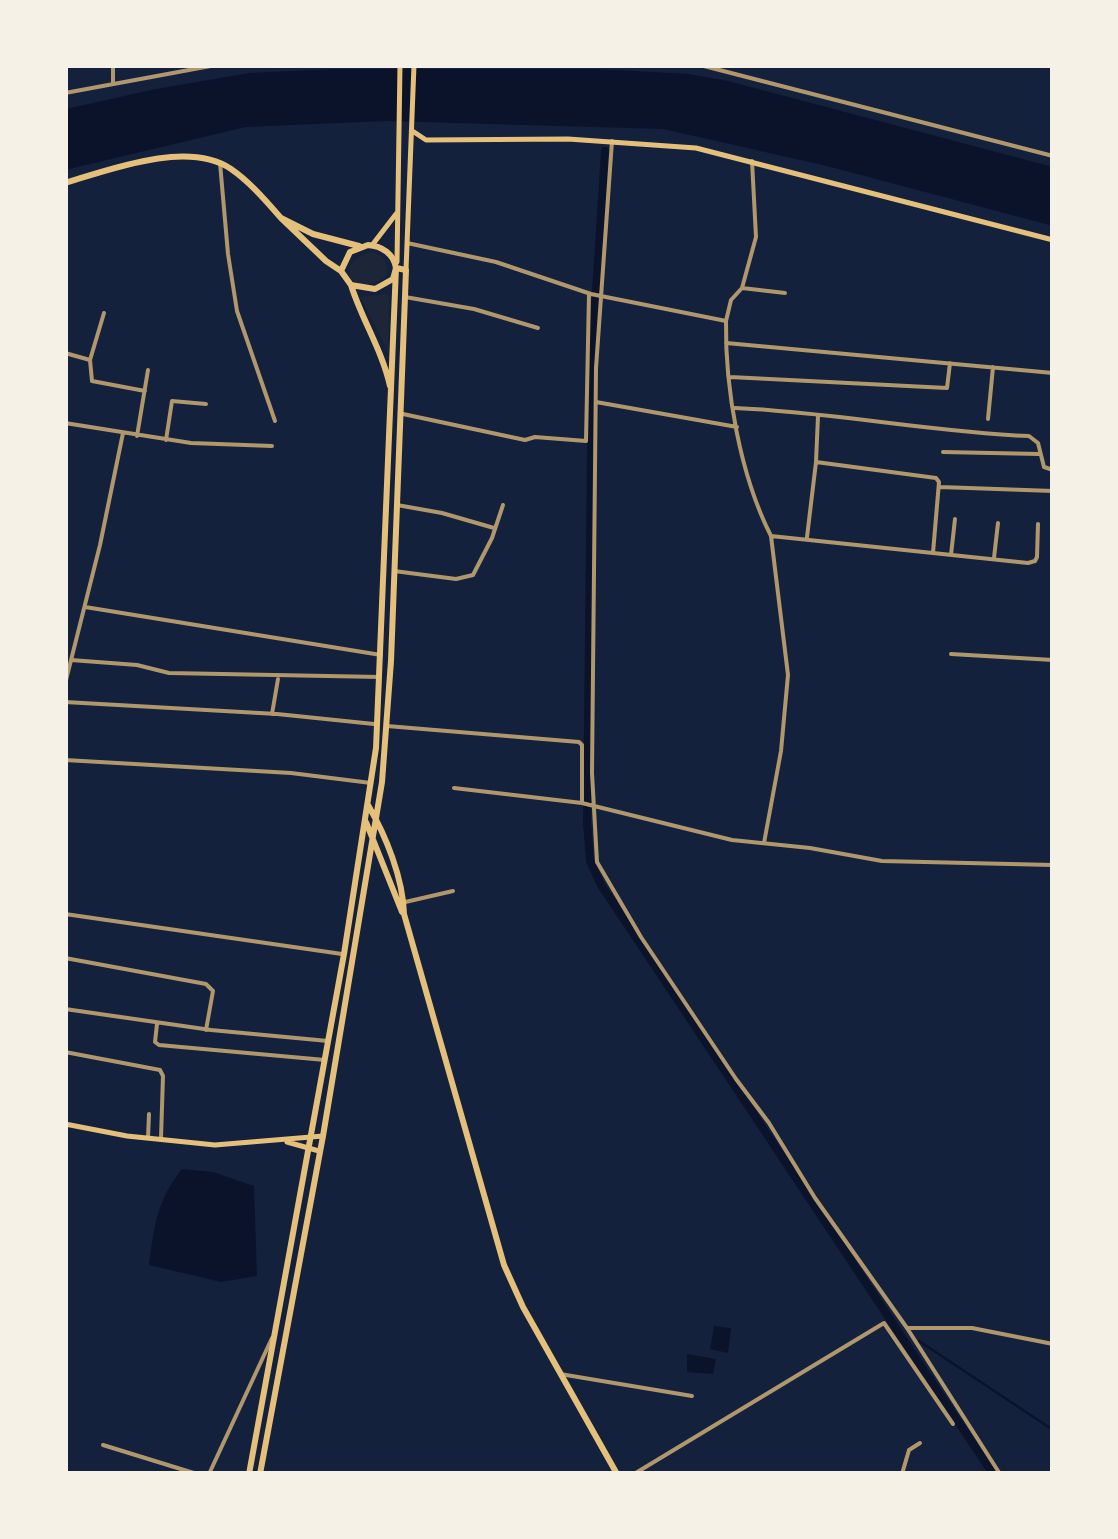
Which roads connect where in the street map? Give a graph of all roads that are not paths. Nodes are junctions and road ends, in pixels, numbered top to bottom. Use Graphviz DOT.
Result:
graph roads {
  1 [pos="113,65"];
  2 [pos="216,65"];
  3 [pos="400,65"];
  4 [pos="414,65"];
  5 [pos="700,65"];
  6 [pos="113,83"];
  7 [pos="65,93"];
  8 [pos="414,129"];
  9 [pos="426,140"];
  10 [pos="612,141"];
  11 [pos="413,151"];
  12 [pos="1053,156"];
  13 [pos="752,161"];
  14 [pos="220,163"];
  15 [pos="65,183"];
  16 [pos="398,211"];
  17 [pos="282,218"];
  18 [pos="1053,240"];
  19 [pos="407,243"];
  20 [pos="372,245"];
  21 [pos="358,246"];
  22 [pos="396,268"];
  23 [pos="406,270"];
  24 [pos="342,271"];
  25 [pos="351,284"];
  26 [pos="742,288"];
  27 [pos="785,293"];
  28 [pos="590,294"];
  29 [pos="600,296"];
  30 [pos="405,298"];
  31 [pos="104,313"];
  32 [pos="726,321"];
  33 [pos="538,328"];
  34 [pos="726,343"];
  35 [pos="65,353"];
  36 [pos="90,360"];
  37 [pos="950,363"];
  38 [pos="993,367"];
  39 [pos="148,370"];
  40 [pos="1053,372"];
  41 [pos="730,377"];
  42 [pos="144,391"];
  43 [pos="392,398"];
  44 [pos="596,402"];
  45 [pos="206,404"];
  46 [pos="734,408"];
  47 [pos="400,413"];
  48 [pos="818,416"];
  49 [pos="988,419"];
  50 [pos="275,420"];
  51 [pos="65,423"];
  52 [pos="737,427"];
  53 [pos="123,434"];
  54 [pos="137,436"];
  55 [pos="166,440"];
  56 [pos="272,446"];
  57 [pos="944,452"];
  58 [pos="1039,454"];
  59 [pos="816,462"];
  60 [pos="1053,470"];
  61 [pos="940,487"];
  62 [pos="1053,491"];
  63 [pos="503,505"];
  64 [pos="397,506"];
  65 [pos="954,519"];
  66 [pos="998,524"];
  67 [pos="1038,524"];
  68 [pos="496,529"];
  69 [pos="771,536"];
  70 [pos="807,539"];
  71 [pos="933,552"];
  72 [pos="951,555"];
  73 [pos="994,560"];
  74 [pos="394,571"];
  75 [pos="84,607"];
  76 [pos="951,654"];
  77 [pos="381,655"];
  78 [pos="71,660"];
  79 [pos="1053,660"];
  80 [pos="278,677"];
  81 [pos="380,677"];
  82 [pos="65,684"];
  83 [pos="65,702"];
  84 [pos="272,714"];
  85 [pos="382,726"];
  86 [pos="65,760"];
  87 [pos="371,783"];
  88 [pos="454,788"];
  89 [pos="582,803"];
  90 [pos="368,804"];
  91 [pos="592,805"];
  92 [pos="376,819"];
  93 [pos="365,821"];
  94 [pos="374,836"];
  95 [pos="764,844"];
  96 [pos="1053,865"];
  97 [pos="367,881"];
  98 [pos="390,882"];
  99 [pos="452,891"];
  100 [pos="400,903"];
  101 [pos="65,914"];
  102 [pos="344,954"];
  103 [pos="65,958"];
  104 [pos="65,1009"];
  105 [pos="157,1022"];
  106 [pos="206,1030"];
  107 [pos="329,1041"];
  108 [pos="65,1052"];
  109 [pos="326,1060"];
  110 [pos="149,1114"];
  111 [pos="65,1124"];
  112 [pos="311,1135"];
  113 [pos="323,1136"];
  114 [pos="148,1138"];
  115 [pos="161,1139"];
  116 [pos="284,1141"];
  117 [pos="308,1150"];
  118 [pos="320,1152"];
  119 [pos="907,1328"];
  120 [pos="276,1329"];
  121 [pos="1053,1344"];
  122 [pos="924,1356"];
  123 [pos="914,1362"];
  124 [pos="560,1374"];
  125 [pos="692,1396"];
  126 [pos="953,1424"];
  127 [pos="920,1443"];
  128 [pos="102,1445"];
  129 [pos="197,1474"];
  130 [pos="208,1474"];
  131 [pos="249,1474"];
  132 [pos="260,1474"];
  133 [pos="618,1474"];
  134 [pos="634,1474"];
  135 [pos="902,1474"];
  136 [pos="1000,1474"];
  1 -- 6 [label="street"];
  2 -- 6 [label="street"];
  3 -- 16 [label="main road"];
  4 -- 8 [label="main road"];
  5 -- 12 [label="street"];
  6 -- 7 [label="street"];
  8 -- 9 [label="main road"];
  8 -- 11 [label="main road"];
  9 -- 10 [label="main road"];
  9 -- 11 [label="main road"];
  10 -- 13 [label="main road"];
  10 -- 29 [label="street"];
  11 -- 19 [label="main road"];
  13 -- 18 [label="main road"];
  13 -- 26 [label="street"];
  14 -- 15 [label="highway"];
  14 -- 17 [label="highway"];
  14 -- 50 [label="street"];
  16 -- 20 [label="main road"];
  16 -- 22 [label="main road"];
  17 -- 21 [label="highway"];
  17 -- 24 [label="highway"];
  19 -- 23 [label="main road"];
  19 -- 28 [label="street"];
  20 -- 21 [label="highway"];
  20 -- 22 [label="highway"];
  21 -- 24 [label="highway"];
  22 -- 23 [label="highway"];
  22 -- 25 [label="highway"];
  22 -- 43 [label="highway"];
  23 -- 30 [label="highway"];
  24 -- 25 [label="highway"];
  25 -- 43 [label="highway"];
  26 -- 27 [label="street"];
  26 -- 32 [label="street"];
  28 -- 29 [label="street"];
  28 -- 47 [label="street"];
  29 -- 32 [label="street"];
  29 -- 44 [label="street"];
  30 -- 33 [label="street"];
  30 -- 47 [label="highway"];
  31 -- 36 [label="street"];
  32 -- 34 [label="street"];
  34 -- 37 [label="street"];
  34 -- 41 [label="street"];
  35 -- 36 [label="street"];
  36 -- 42 [label="street"];
  37 -- 38 [label="street"];
  37 -- 41 [label="street"];
  38 -- 40 [label="street"];
  38 -- 49 [label="street"];
  39 -- 42 [label="street"];
  41 -- 46 [label="street"];
  42 -- 54 [label="street"];
  43 -- 77 [label="highway"];
  44 -- 52 [label="street"];
  44 -- 91 [label="street"];
  45 -- 55 [label="street"];
  46 -- 48 [label="street"];
  46 -- 52 [label="street"];
  47 -- 64 [label="highway"];
  48 -- 58 [label="street"];
  48 -- 59 [label="street"];
  51 -- 53 [label="street"];
  52 -- 69 [label="street"];
  53 -- 54 [label="street"];
  53 -- 75 [label="street"];
  54 -- 55 [label="street"];
  55 -- 56 [label="street"];
  57 -- 58 [label="street"];
  58 -- 60 [label="street"];
  59 -- 61 [label="street"];
  59 -- 70 [label="street"];
  61 -- 62 [label="street"];
  61 -- 71 [label="street"];
  63 -- 68 [label="street"];
  64 -- 68 [label="street"];
  64 -- 74 [label="highway"];
  65 -- 72 [label="street"];
  66 -- 73 [label="street"];
  67 -- 73 [label="street"];
  68 -- 74 [label="street"];
  69 -- 70 [label="street"];
  69 -- 95 [label="street"];
  70 -- 71 [label="street"];
  71 -- 72 [label="street"];
  72 -- 73 [label="street"];
  74 -- 85 [label="highway"];
  75 -- 77 [label="street"];
  75 -- 78 [label="street"];
  76 -- 79 [label="street"];
  77 -- 81 [label="highway"];
  78 -- 80 [label="street"];
  78 -- 82 [label="street"];
  80 -- 81 [label="street"];
  80 -- 84 [label="street"];
  81 -- 85 [label="highway"];
  83 -- 84 [label="street"];
  84 -- 85 [label="street"];
  85 -- 87 [label="highway"];
  85 -- 89 [label="street"];
  85 -- 92 [label="highway"];
  86 -- 87 [label="street"];
  87 -- 90 [label="highway"];
  88 -- 89 [label="street"];
  89 -- 91 [label="street"];
  90 -- 92 [label="highway"];
  90 -- 93 [label="highway"];
  91 -- 95 [label="street"];
  91 -- 119 [label="street"];
  92 -- 94 [label="highway"];
  92 -- 100 [label="highway"];
  93 -- 94 [label="highway"];
  93 -- 102 [label="highway"];
  94 -- 97 [label="highway"];
  94 -- 98 [label="highway"];
  95 -- 96 [label="street"];
  97 -- 98 [label="highway"];
  97 -- 113 [label="highway"];
  98 -- 100 [label="highway"];
  99 -- 100 [label="street"];
  100 -- 124 [label="highway"];
  101 -- 102 [label="street"];
  102 -- 107 [label="highway"];
  103 -- 106 [label="street"];
  104 -- 105 [label="street"];
  105 -- 106 [label="street"];
  105 -- 109 [label="street"];
  106 -- 107 [label="street"];
  107 -- 109 [label="highway"];
  108 -- 115 [label="street"];
  109 -- 112 [label="highway"];
  110 -- 114 [label="street"];
  111 -- 114 [label="main road"];
  112 -- 113 [label="main road"];
  112 -- 116 [label="main road"];
  112 -- 117 [label="highway"];
  113 -- 118 [label="highway"];
  114 -- 115 [label="main road"];
  115 -- 116 [label="main road"];
  116 -- 117 [label="main road"];
  117 -- 118 [label="main road"];
  117 -- 120 [label="highway"];
  118 -- 132 [label="highway"];
  119 -- 121 [label="street"];
  119 -- 122 [label="street"];
  120 -- 130 [label="street"];
  120 -- 131 [label="highway"];
  122 -- 123 [label="street"];
  122 -- 136 [label="street"];
  123 -- 126 [label="street"];
  123 -- 134 [label="street"];
  124 -- 125 [label="street"];
  124 -- 133 [label="highway"];
  127 -- 135 [label="street"];
  128 -- 129 [label="street"];
}
